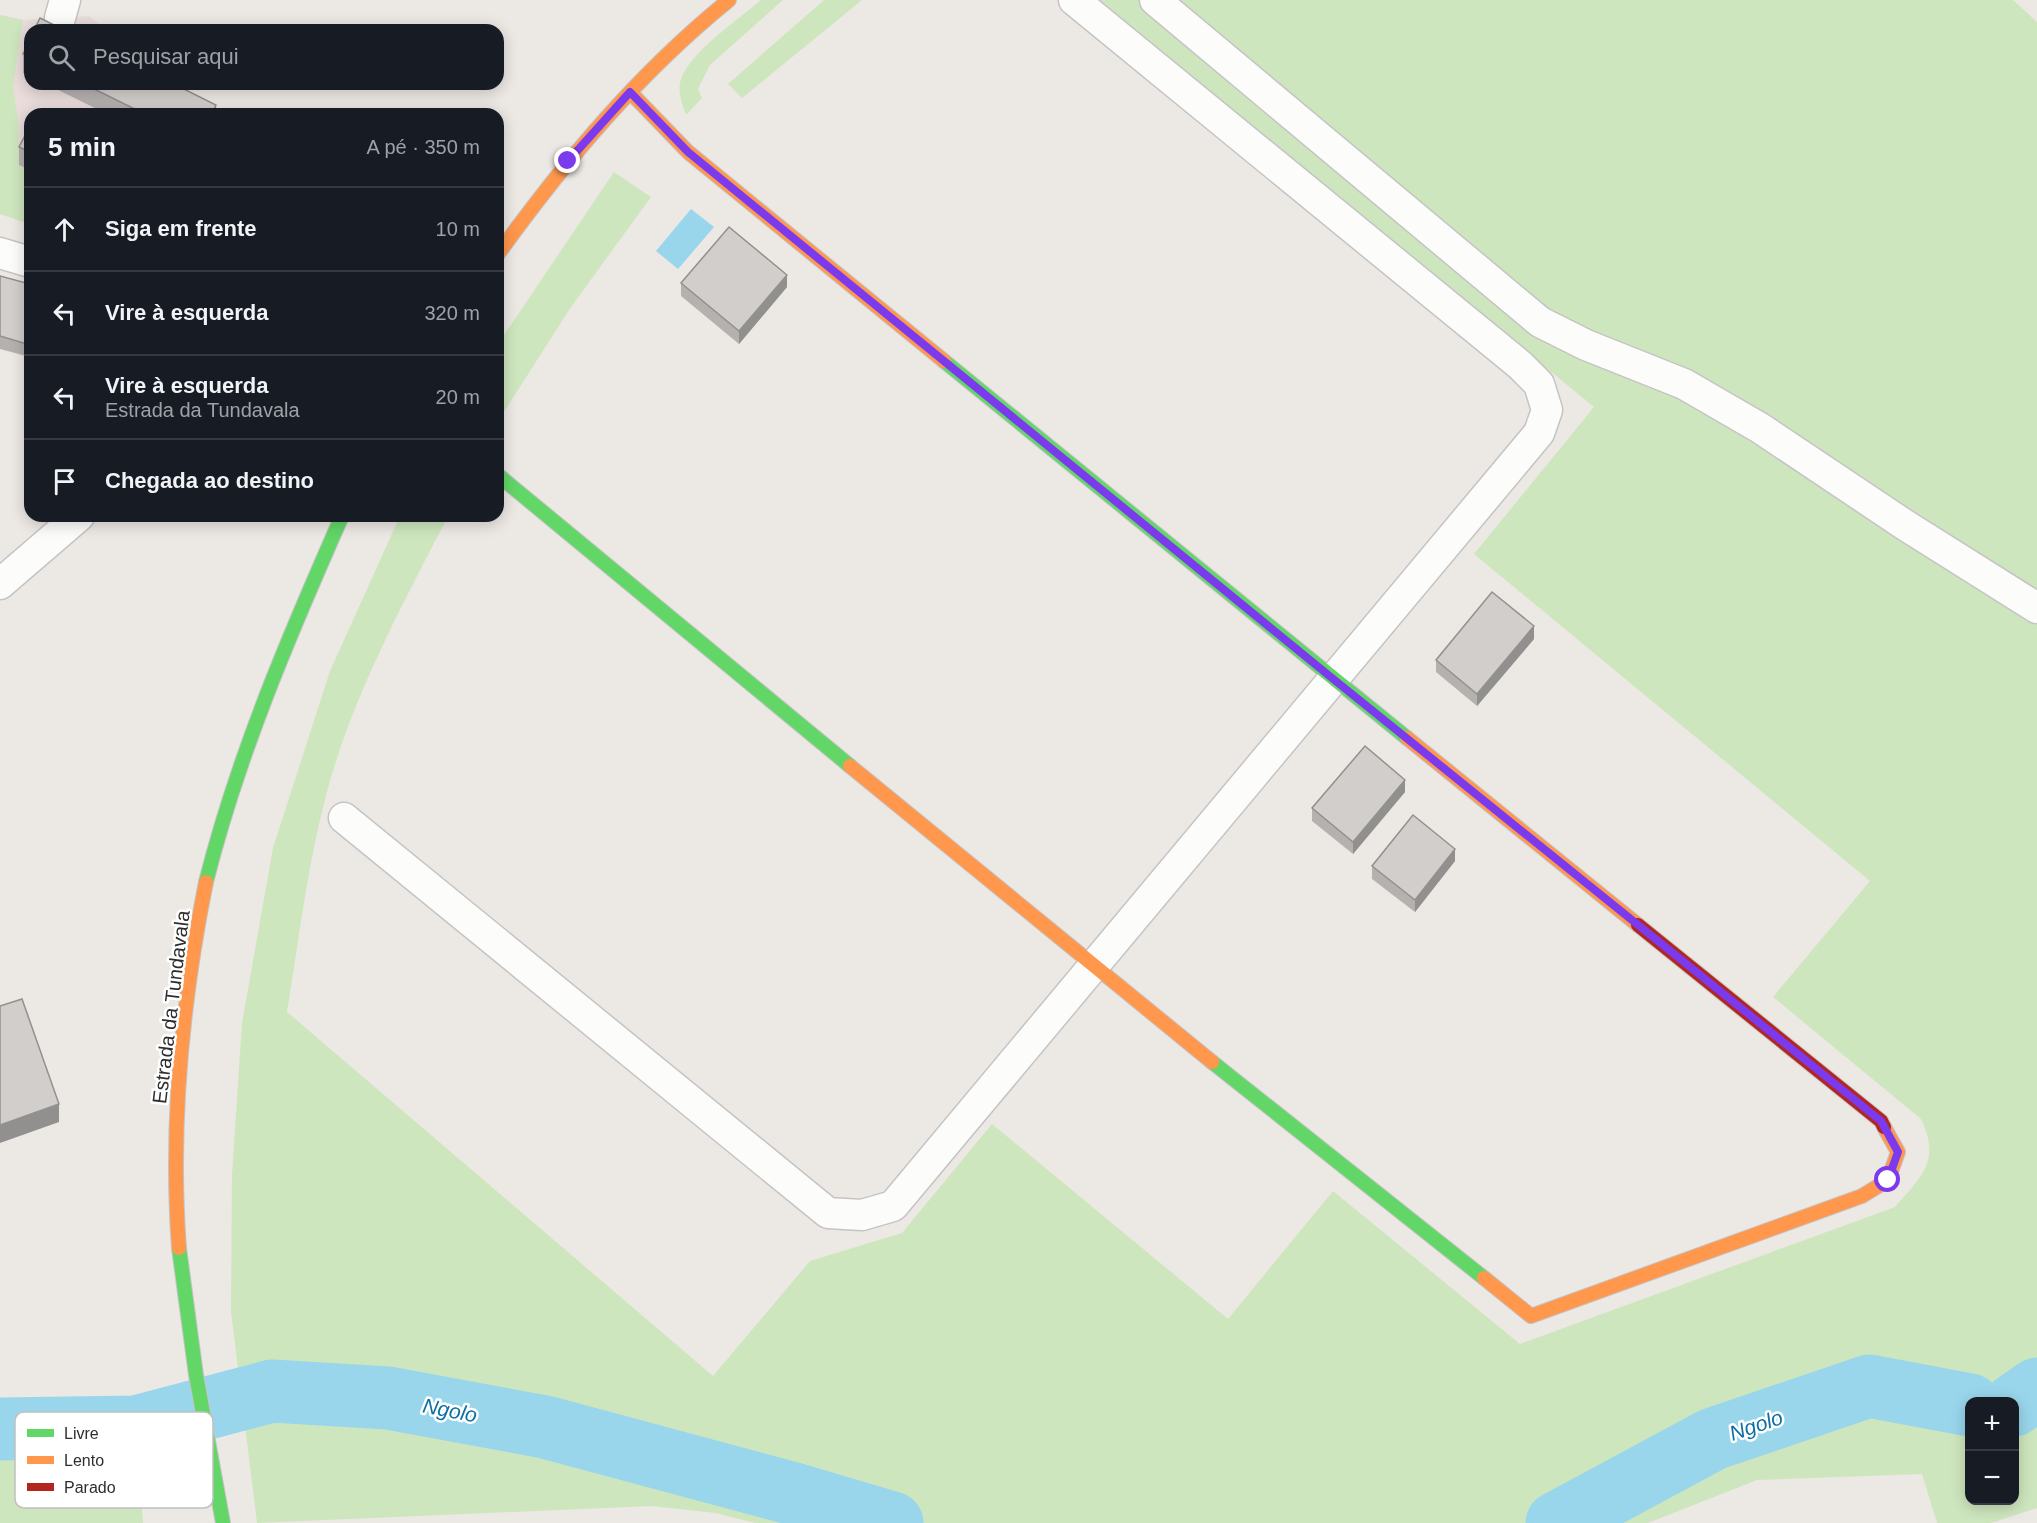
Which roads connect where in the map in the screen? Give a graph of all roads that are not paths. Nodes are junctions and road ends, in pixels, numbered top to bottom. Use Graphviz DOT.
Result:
graph roads {
  1 [pos="729,0"];
  2 [pos="1074,0"];
  3 [pos="1155,0"];
  4 [pos="630,92"];
  5 [pos="504,246"];
  6 [pos="0,253"];
  7 [pos="24,260"];
  8 [pos="504,479"];
  9 [pos="72,522"];
  10 [pos="339,522"];
  11 [pos="0,584"];
  12 [pos="2037,608"];
  13 [pos="1332,678"];
  14 [pos="344,818"];
  15 [pos="1092,966"];
  16 [pos="203,1412"];
  17 [pos="213,1473"];
  18 [pos="224,1523"];
  1 -- 4 [label="street"];
  2 -- 13 [label="street"];
  3 -- 12 [label="street"];
  4 -- 5 [label="street"];
  4 -- 13 [label="street"];
  6 -- 7 [label="street"];
  8 -- 15 [label="street"];
  9 -- 11 [label="street"];
  10 -- 16 [label="street, Estrada da Tundavala"];
  13 -- 15 [label="street"];
  13 -- 15 [label="street"];
  14 -- 15 [label="street"];
  17 -- 18 [label="street, Estrada da Tundavala"];
}
